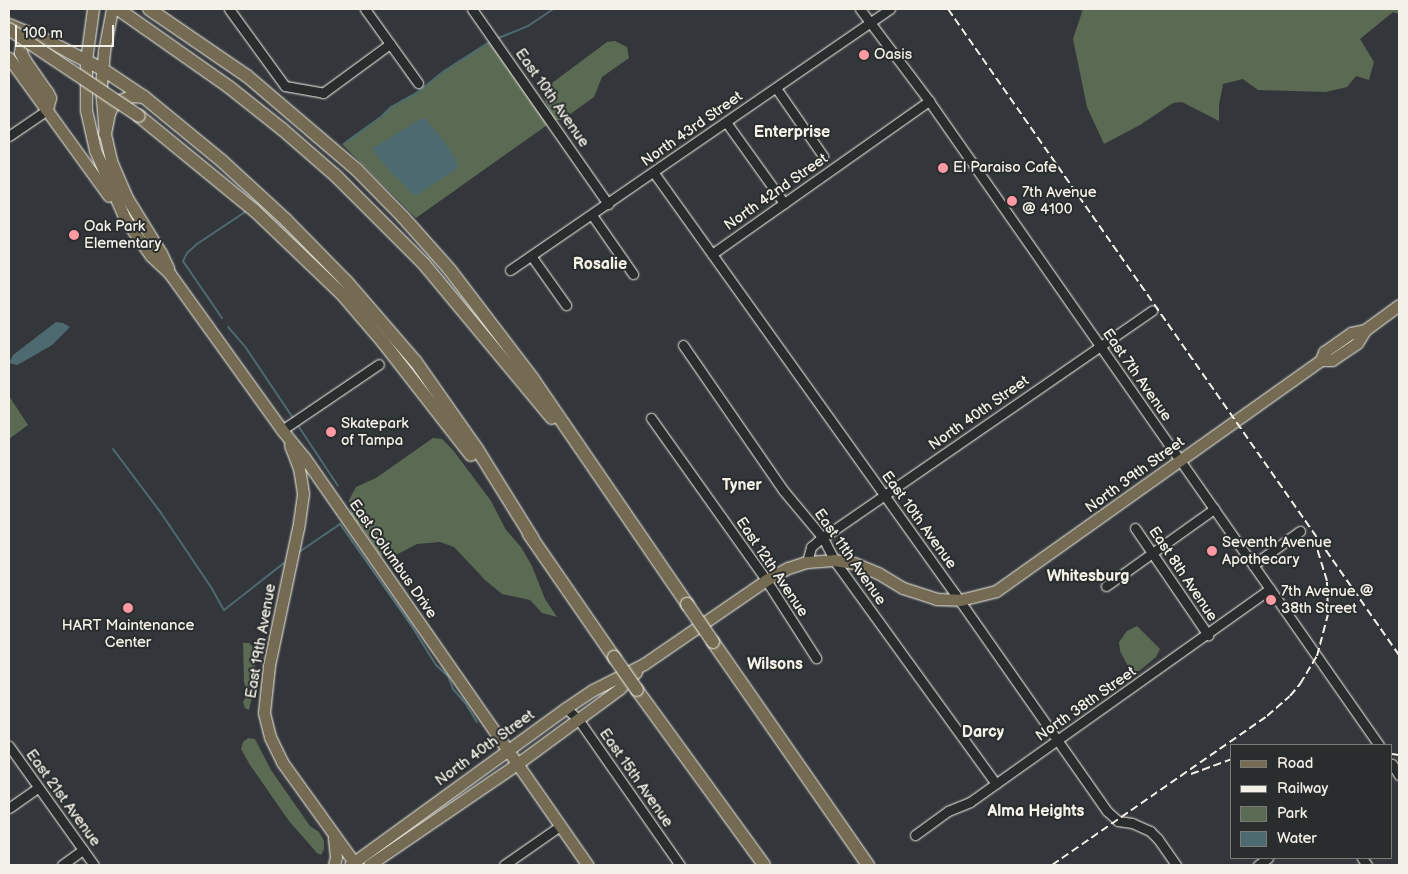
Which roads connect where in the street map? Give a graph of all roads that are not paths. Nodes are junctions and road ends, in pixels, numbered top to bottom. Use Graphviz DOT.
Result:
graph roads {
  1 [pos="93,9"];
  2 [pos="112,9"];
  3 [pos="118,9"];
  4 [pos="126,9"];
  5 [pos="149,9"];
  6 [pos="229,9"];
  7 [pos="365,9"];
  8 [pos="472,9"];
  9 [pos="860,9"];
  10 [pos="890,9"];
  11 [pos="136,22"];
  12 [pos="870,22"];
  13 [pos="9,24"];
  14 [pos="9,29"];
  15 [pos="48,41"];
  16 [pos="390,44"];
  17 [pos="9,58"];
  18 [pos="86,60"];
  19 [pos="102,69"];
  20 [pos="418,83"];
  21 [pos="776,88"];
  22 [pos="144,98"];
  23 [pos="929,101"];
  24 [pos="47,110"];
  25 [pos="726,122"];
  26 [pos="105,134"];
  27 [pos="9,136"];
  28 [pos="823,156"];
  29 [pos="654,172"];
  30 [pos="784,203"];
  31 [pos="608,204"];
  32 [pos="592,215"];
  33 [pos="125,219"];
  34 [pos="712,254"];
  35 [pos="532,257"];
  36 [pos="510,270"];
  37 [pos="170,274"];
  38 [pos="633,274"];
  39 [pos="566,304"];
  40 [pos="1399,305"];
  41 [pos="1152,311"];
  42 [pos="683,345"];
  43 [pos="1101,347"];
  44 [pos="379,364"];
  45 [pos="652,418"];
  46 [pos="282,430"];
  47 [pos="1180,460"];
  48 [pos="321,482"];
  49 [pos="302,484"];
  50 [pos="885,496"];
  51 [pos="616,498"];
  52 [pos="1214,509"];
  53 [pos="1135,528"];
  54 [pos="1300,531"];
  55 [pos="823,538"];
  56 [pos="533,540"];
  57 [pos="1152,552"];
  58 [pos="834,560"];
  59 [pos="807,562"];
  60 [pos="1253,565"];
  61 [pos="766,580"];
  62 [pos="1106,586"];
  63 [pos="1270,589"];
  64 [pos="960,600"];
  65 [pos="1208,635"];
  66 [pos="816,658"];
  67 [pos="644,664"];
  68 [pos="566,708"];
  69 [pos="578,719"];
  70 [pos="1058,741"];
  71 [pos="1378,744"];
  72 [pos="9,746"];
  73 [pos="509,750"];
  74 [pos="517,764"];
  75 [pos="996,784"];
  76 [pos="38,788"];
  77 [pos="9,808"];
  78 [pos="560,826"];
  79 [pos="334,835"];
  80 [pos="915,835"];
  81 [pos="83,850"];
  82 [pos="353,864"];
  83 [pos="62,865"];
  84 [pos="94,865"];
  85 [pos="334,865"];
  86 [pos="369,865"];
  87 [pos="504,865"];
  88 [pos="588,865"];
  89 [pos="680,865"];
  90 [pos="764,865"];
  91 [pos="868,865"];
  92 [pos="1176,865"];
  1 -- 18 [label="main road, East Columbus Drive"];
  2 -- 19 [label="main road, East Columbus Drive"];
  3 -- 11 [label="highway"];
  4 -- 11 [label="highway"];
  5 -- 51 [label="highway"];
  6 -- 16 [label="street"];
  7 -- 16 [label="street"];
  8 -- 31 [label="street, East 10th Avenue"];
  9 -- 12 [label="street, East 7th Avenue"];
  10 -- 12 [label="street, North 43rd Street"];
  11 -- 51 [label="highway"];
  12 -- 21 [label="street, North 43rd Street"];
  12 -- 23 [label="street, East 7th Avenue"];
  13 -- 15 [label="highway"];
  14 -- 56 [label="highway, bridge"];
  15 -- 18 [label="highway"];
  15 -- 24 [label="highway"];
  16 -- 20 [label="street"];
  17 -- 24 [label="main road"];
  18 -- 19 [label="highway"];
  18 -- 33 [label="main road, East Columbus Drive"];
  19 -- 22 [label="highway"];
  19 -- 26 [label="main road, East Columbus Drive"];
  21 -- 25 [label="street, North 43rd Street"];
  21 -- 28 [label="street"];
  22 -- 26 [label="highway"];
  22 -- 56 [label="highway"];
  23 -- 30 [label="street, North 42nd Street"];
  23 -- 43 [label="street, East 7th Avenue"];
  24 -- 27 [label="street"];
  24 -- 33 [label="main road"];
  25 -- 29 [label="street, North 43rd Street"];
  25 -- 30 [label="street"];
  26 -- 37 [label="main road, East Columbus Drive"];
  29 -- 31 [label="street, North 43rd Street"];
  29 -- 34 [label="street, East 10th Avenue"];
  30 -- 34 [label="street, North 42nd Street"];
  31 -- 32 [label="street, North 43rd Street"];
  32 -- 35 [label="street, North 43rd Street"];
  32 -- 38 [label="street"];
  33 -- 37 [label="main road, East Columbus Drive"];
  34 -- 50 [label="street, East 10th Avenue"];
  35 -- 36 [label="street, North 43rd Street"];
  35 -- 39 [label="street"];
  37 -- 46 [label="main road, East Columbus Drive"];
  40 -- 47 [label="main road, North 39th Street"];
  41 -- 43 [label="street, North 40th Street"];
  42 -- 55 [label="street, East 11th Avenue"];
  43 -- 47 [label="street, East 7th Avenue"];
  43 -- 50 [label="street, North 40th Street"];
  44 -- 46 [label="street"];
  45 -- 61 [label="street, East 12th Avenue"];
  46 -- 48 [label="main road, East Columbus Drive"];
  46 -- 49 [label="main road, East 19th Avenue"];
  47 -- 52 [label="street, East 7th Avenue"];
  47 -- 64 [label="main road, North 39th Street"];
  48 -- 49 [label="main road"];
  48 -- 73 [label="main road, East Columbus Drive"];
  49 -- 79 [label="main road, East 19th Avenue"];
  50 -- 55 [label="street, North 40th Street"];
  50 -- 64 [label="street, East 10th Avenue"];
  51 -- 91 [label="highway, bridge"];
  52 -- 57 [label="street"];
  52 -- 60 [label="street, East 7th Avenue"];
  53 -- 57 [label="street, East 8th Avenue"];
  54 -- 60 [label="street"];
  55 -- 58 [label="street, East 11th Avenue"];
  55 -- 59 [label="street, North 40th Street"];
  56 -- 90 [label="highway, bridge"];
  57 -- 62 [label="street"];
  57 -- 65 [label="street, East 8th Avenue"];
  58 -- 59 [label="main road, North 40th Street"];
  58 -- 64 [label="main road, North 40th Street"];
  58 -- 75 [label="street, East 11th Avenue"];
  59 -- 61 [label="main road, North 40th Street"];
  60 -- 63 [label="street, East 7th Avenue"];
  61 -- 66 [label="street, East 12th Avenue"];
  61 -- 67 [label="main road, North 40th Street"];
  63 -- 65 [label="street, North 38th Street"];
  63 -- 71 [label="street, East 7th Avenue"];
  64 -- 70 [label="street, East 10th Avenue"];
  65 -- 70 [label="street, North 38th Street"];
  67 -- 68 [label="main road, North 40th Street"];
  67 -- 69 [label="main road, North 40th Street"];
  68 -- 69 [label="street, East 15th Avenue"];
  68 -- 73 [label="main road, North 40th Street"];
  69 -- 74 [label="main road, North 40th Street"];
  69 -- 89 [label="street, East 15th Avenue"];
  70 -- 75 [label="street, North 38th Street"];
  70 -- 92 [label="street, East 10th Avenue"];
  72 -- 76 [label="street, East 21st Avenue"];
  73 -- 74 [label="main road, East Columbus Drive"];
  73 -- 82 [label="main road, North 40th Street"];
  74 -- 78 [label="main road, East Columbus Drive"];
  74 -- 86 [label="main road, North 40th Street"];
  75 -- 80 [label="street, North 38th Street"];
  76 -- 77 [label="street"];
  76 -- 81 [label="street, East 21st Avenue"];
  78 -- 87 [label="street"];
  78 -- 88 [label="main road, East Columbus Drive"];
  79 -- 82 [label="main road, East 19th Avenue"];
  79 -- 85 [label="main road"];
  81 -- 83 [label="street"];
  81 -- 84 [label="street, East 21st Avenue"];
}
